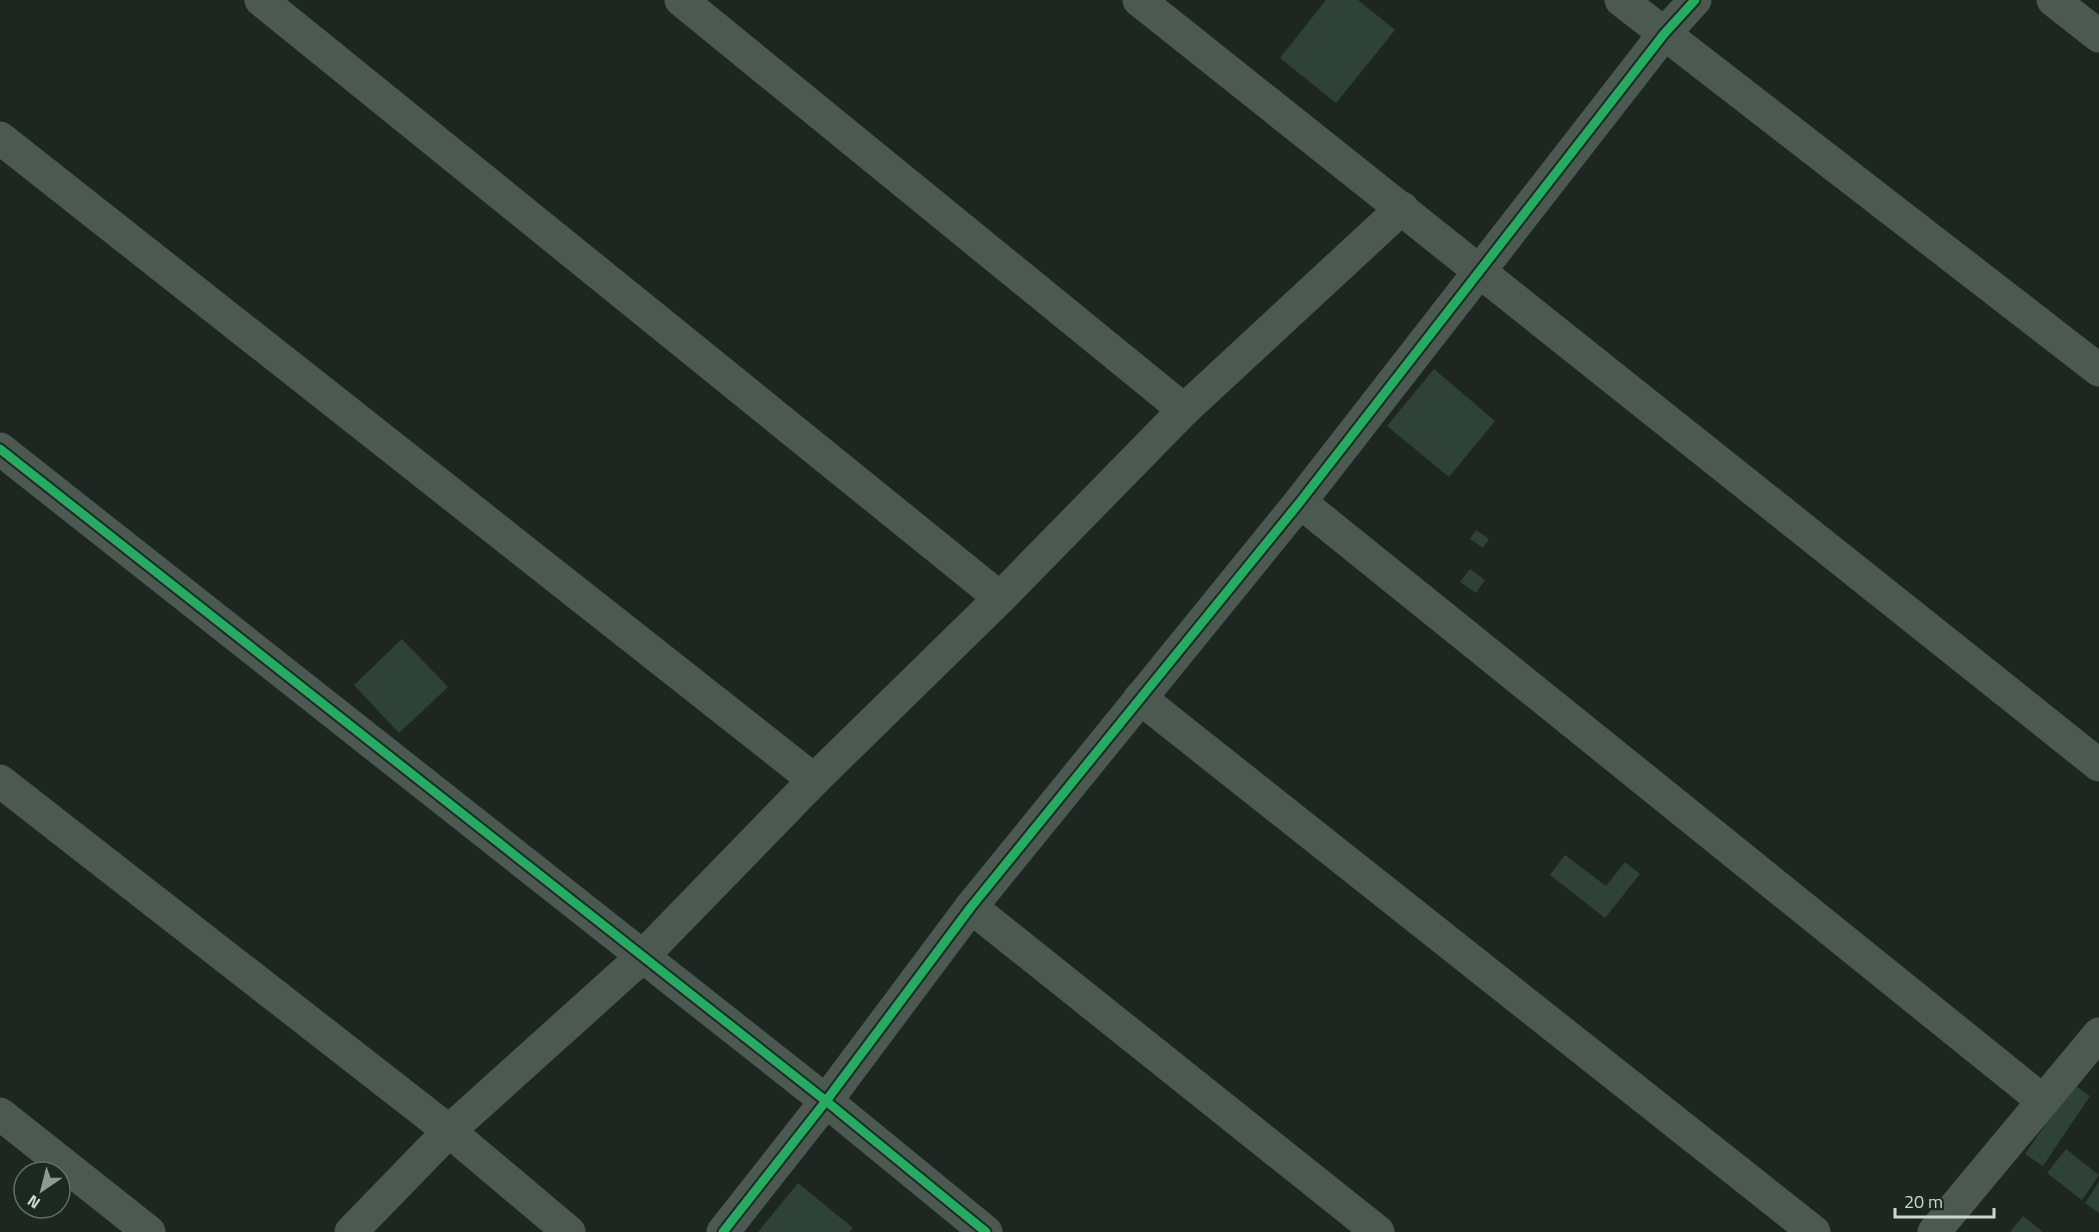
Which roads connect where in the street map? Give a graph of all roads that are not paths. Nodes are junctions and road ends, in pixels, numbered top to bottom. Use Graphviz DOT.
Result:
graph roads {
  1 [pos="261,0"];
  2 [pos="681,0"];
  3 [pos="1139,0"];
  4 [pos="1621,0"];
  5 [pos="1695,0"];
  6 [pos="2053,0"];
  7 [pos="1664,34"];
  8 [pos="2099,36"];
  9 [pos="0,138"];
  10 [pos="1402,208"];
  11 [pos="1478,272"];
  12 [pos="2099,370"];
  13 [pos="1184,410"];
  14 [pos="0,449"];
  15 [pos="1300,502"];
  16 [pos="1000,598"];
  17 [pos="1140,698"];
  18 [pos="2099,765"];
  19 [pos="814,780"];
  20 [pos="0,781"];
  21 [pos="971,907"];
  22 [pos="642,957"];
  23 [pos="2099,1034"];
  24 [pos="826,1101"];
  25 [pos="2043,1101"];
  26 [pos="0,1114"];
  27 [pos="449,1131"];
  28 [pos="149,1232"];
  29 [pos="351,1232"];
  30 [pos="569,1232"];
  31 [pos="723,1232"];
  32 [pos="986,1232"];
  33 [pos="1378,1232"];
  34 [pos="1814,1232"];
  35 [pos="1934,1232"];
  1 -- 16 [label="street"];
  2 -- 13 [label="street"];
  3 -- 10 [label="street"];
  4 -- 7 [label="street"];
  5 -- 7 [label="street"];
  6 -- 8 [label="street"];
  7 -- 11 [label="street"];
  7 -- 12 [label="street"];
  9 -- 19 [label="street"];
  10 -- 11 [label="street"];
  10 -- 13 [label="street"];
  11 -- 15 [label="street"];
  11 -- 18 [label="street"];
  13 -- 16 [label="street"];
  14 -- 22 [label="street"];
  15 -- 17 [label="street"];
  15 -- 25 [label="street"];
  16 -- 19 [label="street"];
  17 -- 21 [label="street"];
  17 -- 34 [label="street"];
  19 -- 22 [label="street"];
  20 -- 27 [label="street"];
  21 -- 24 [label="street"];
  21 -- 33 [label="street"];
  22 -- 24 [label="street"];
  22 -- 27 [label="street"];
  23 -- 25 [label="street"];
  24 -- 31 [label="street"];
  24 -- 32 [label="street"];
  25 -- 35 [label="street"];
  26 -- 28 [label="street"];
  27 -- 29 [label="street"];
  27 -- 30 [label="street"];
}
